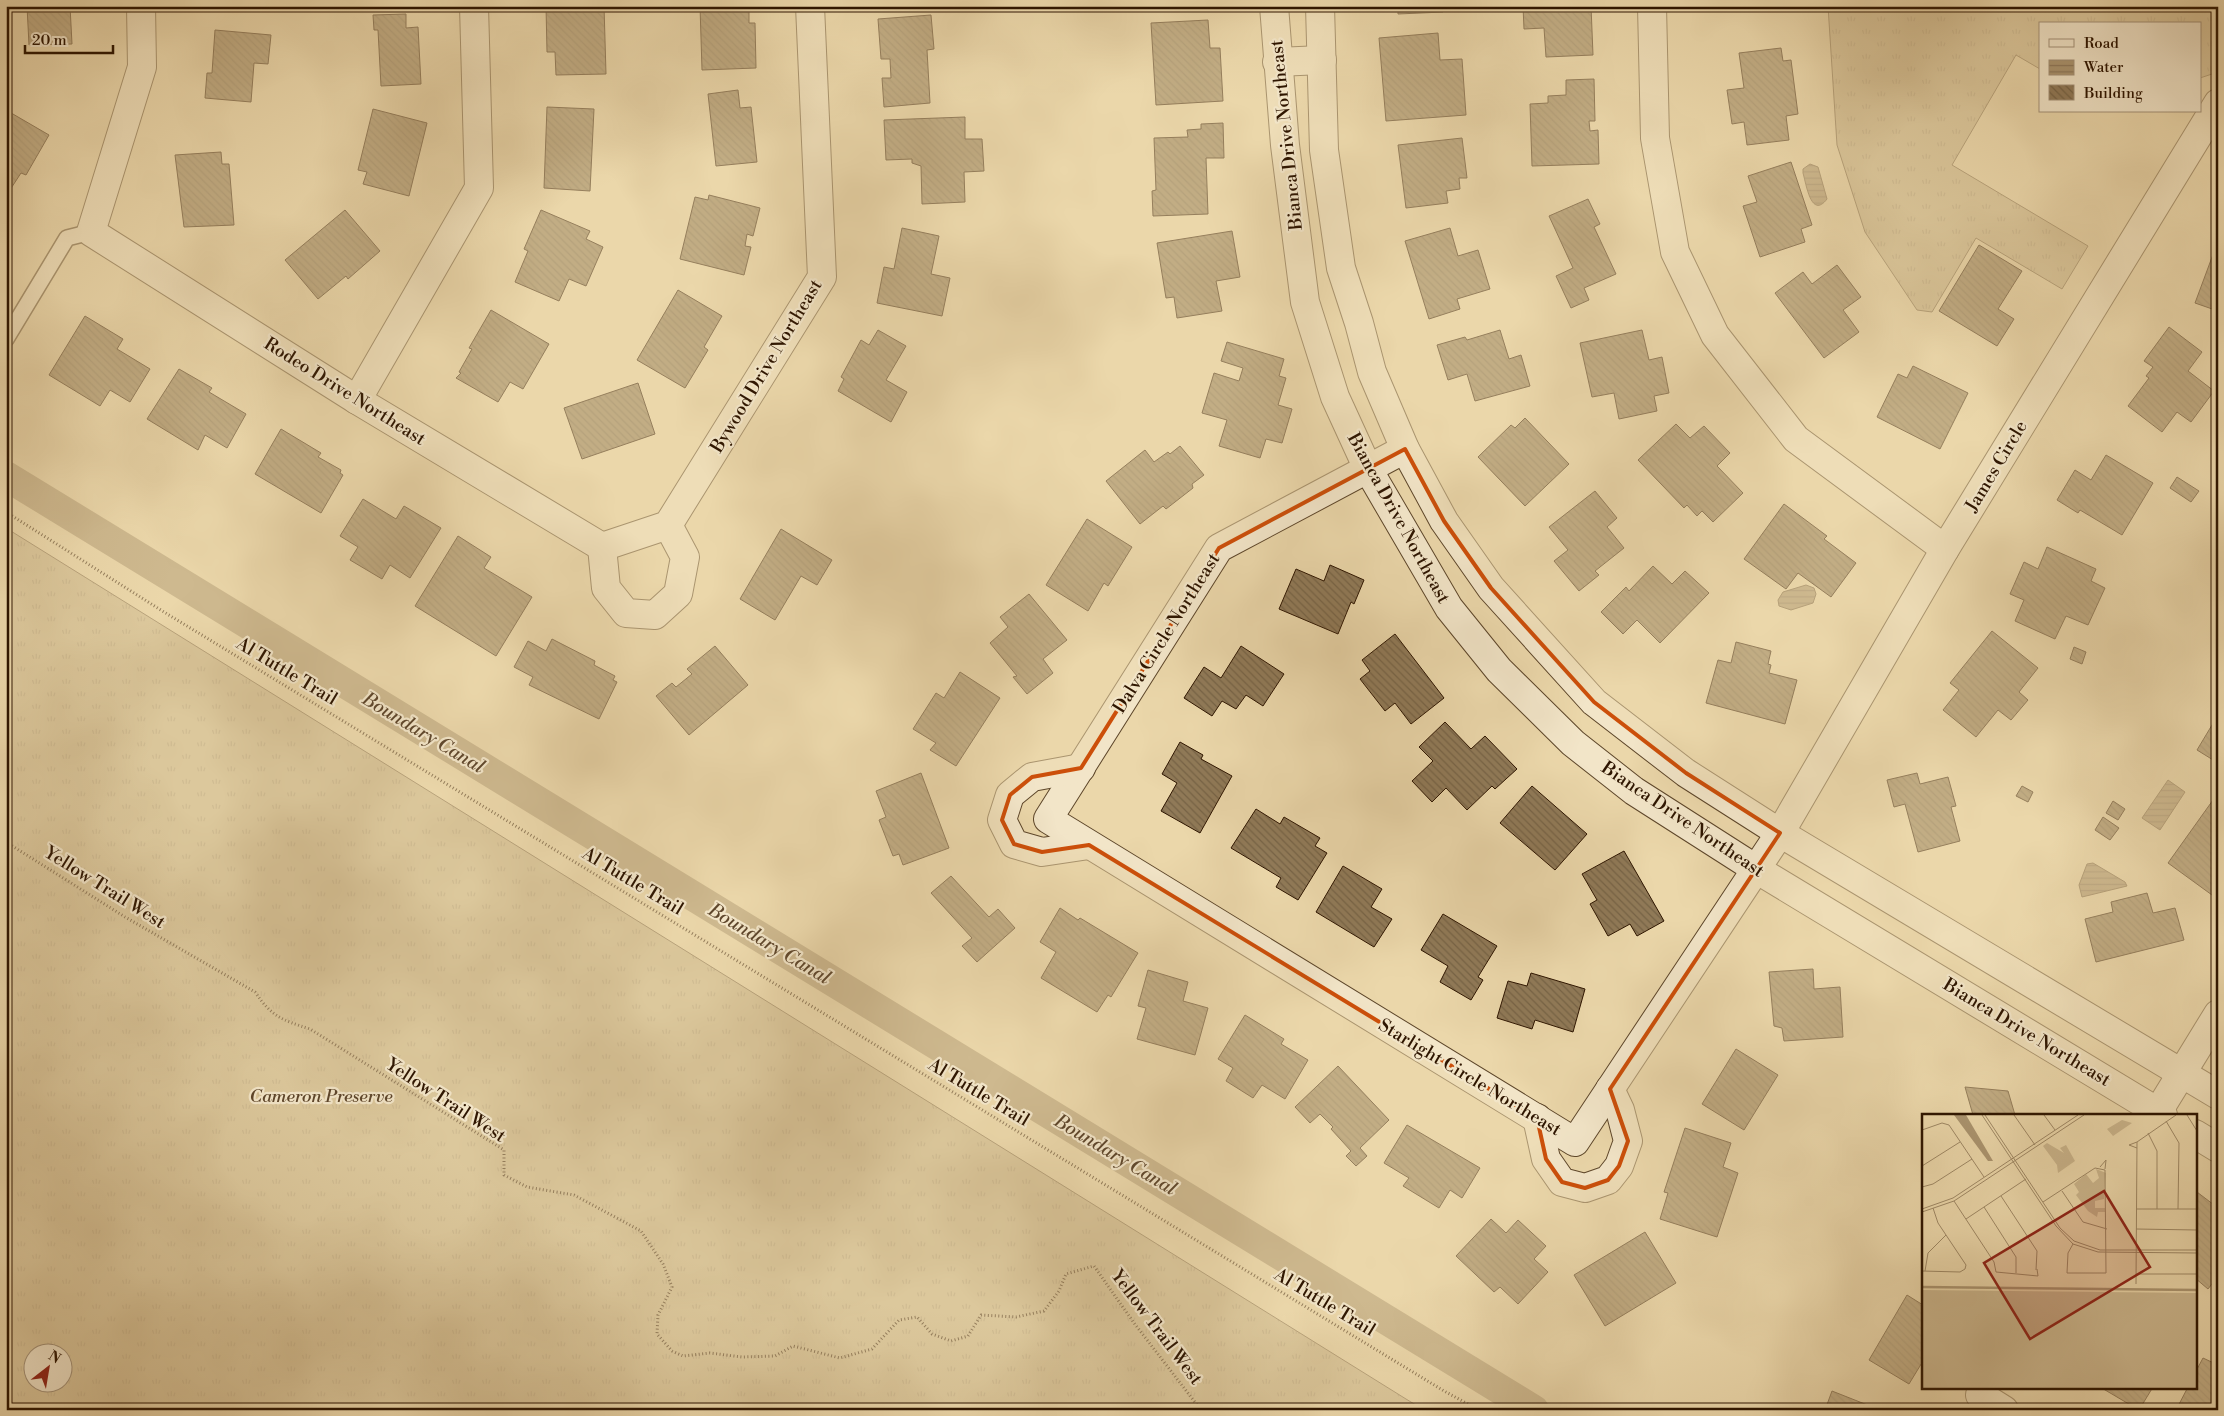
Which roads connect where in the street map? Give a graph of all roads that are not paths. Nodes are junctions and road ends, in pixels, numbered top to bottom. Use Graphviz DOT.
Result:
graph roads {
  1 [pos="140,6"];
  2 [pos="474,6"];
  3 [pos="810,6"];
  4 [pos="1274,6"];
  5 [pos="1320,6"];
  6 [pos="1652,6"];
  7 [pos="1322,60"];
  8 [pos="1278,62"];
  9 [pos="2218,103"];
  10 [pos="91,232"];
  11 [pos="6,339"];
  12 [pos="357,400"];
  13 [pos="1406,449"];
  14 [pos="1368,469"];
  15 [pos="668,524"];
  16 [pos="602,547"];
  17 [pos="1945,549"];
  18 [pos="1081,768"];
  19 [pos="1048,819"];
  20 [pos="1780,833"];
  21 [pos="1090,845"];
  22 [pos="1756,869"];
  23 [pos="2218,1014"];
  24 [pos="2182,1073"];
  25 [pos="1610,1088"];
  26 [pos="2218,1095"];
  27 [pos="2159,1114"];
  28 [pos="1537,1118"];
  29 [pos="2196,1135"];
  30 [pos="2218,1148"];
  31 [pos="1979,1397"];
  32 [pos="2004,1410"];
  1 -- 10 [label="street"];
  2 -- 12 [label="street"];
  3 -- 15 [label="street, Bywood Drive Northeast"];
  4 -- 8 [label="street, Bianca Drive Northeast"];
  5 -- 7 [label="street, Bianca Drive Northeast"];
  6 -- 17 [label="street"];
  7 -- 8 [label="street"];
  7 -- 13 [label="street, Bianca Drive Northeast"];
  8 -- 14 [label="street, Bianca Drive Northeast"];
  9 -- 17 [label="street, James Circle"];
  10 -- 11 [label="lane"];
  10 -- 12 [label="street, Rodeo Drive Northeast"];
  12 -- 16 [label="street, Rodeo Drive Northeast"];
  13 -- 14 [label="street, Dalva Circle Northeast"];
  13 -- 20 [label="street, Bianca Drive Northeast"];
  14 -- 18 [label="street, Dalva Circle Northeast"];
  14 -- 22 [label="street, Bianca Drive Northeast"];
  15 -- 16 [label="street"];
  15 -- 16 [label="street"];
  17 -- 20 [label="street, James Circle"];
  18 -- 19 [label="street, Dalva Circle Northeast"];
  18 -- 21 [label="street"];
  19 -- 21 [label="street, Starlight Circle Northeast"];
  20 -- 22 [label="street, Starlight Circle Northeast"];
  20 -- 24 [label="street, Bianca Drive Northeast"];
  21 -- 28 [label="street, Starlight Circle Northeast"];
  22 -- 25 [label="street, Starlight Circle Northeast"];
  22 -- 27 [label="street, Bianca Drive Northeast"];
  23 -- 24 [label="street"];
  24 -- 26 [label="street, Bianca Drive Northeast"];
  24 -- 27 [label="street"];
  25 -- 28 [label="street, Starlight Circle Northeast"];
  25 -- 28 [label="street"];
  29 -- 30 [label="street"];
  31 -- 32 [label="street"];
}
